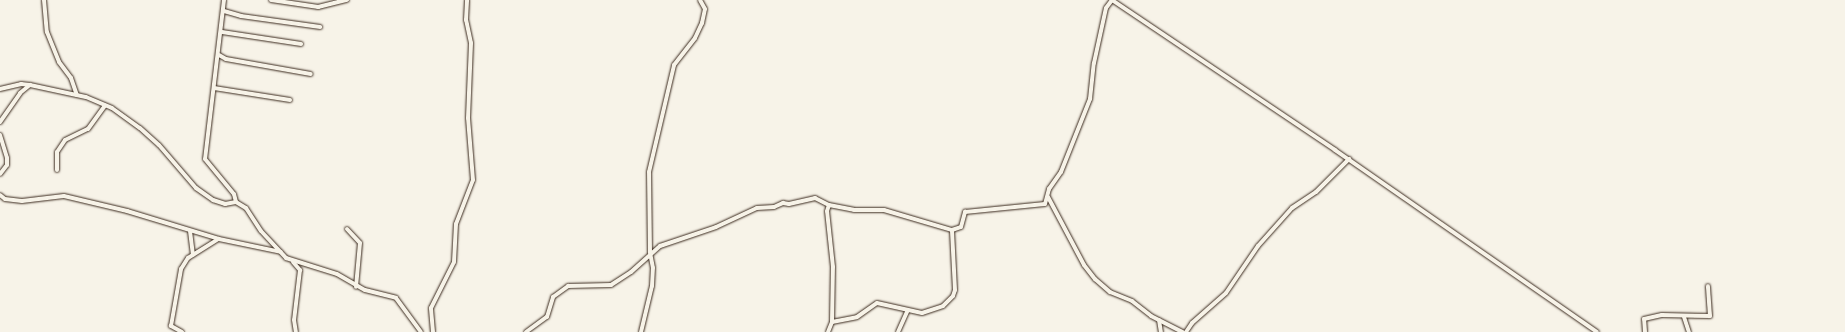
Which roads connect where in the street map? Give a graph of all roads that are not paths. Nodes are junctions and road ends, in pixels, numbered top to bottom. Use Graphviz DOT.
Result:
graph roads {
  1 [pos="44,0"];
  2 [pos="224,0"];
  3 [pos="271,0"];
  4 [pos="347,0"];
  5 [pos="467,0"];
  6 [pos="700,0"];
  7 [pos="1112,0"];
  8 [pos="224,10"];
  9 [pos="320,27"];
  10 [pos="222,32"];
  11 [pos="301,44"];
  12 [pos="219,55"];
  13 [pos="311,74"];
  14 [pos="30,85"];
  15 [pos="214,88"];
  16 [pos="0,89"];
  17 [pos="78,95"];
  18 [pos="290,100"];
  19 [pos="105,106"];
  20 [pos="0,122"];
  21 [pos="0,135"];
  22 [pos="1349,159"];
  23 [pos="57,170"];
  24 [pos="0,174"];
  25 [pos="0,195"];
  26 [pos="1048,197"];
  27 [pos="236,202"];
  28 [pos="829,205"];
  29 [pos="347,229"];
  30 [pos="952,230"];
  31 [pos="190,231"];
  32 [pos="219,239"];
  33 [pos="281,252"];
  34 [pos="650,252"];
  35 [pos="193,255"];
  36 [pos="292,260"];
  37 [pos="356,286"];
  38 [pos="1708,286"];
  39 [pos="908,310"];
  40 [pos="1684,317"];
  41 [pos="1159,320"];
  42 [pos="832,322"];
  43 [pos="182,332"];
  44 [pos="296,332"];
  45 [pos="420,332"];
  46 [pos="433,332"];
  47 [pos="526,332"];
  48 [pos="641,332"];
  49 [pos="828,332"];
  50 [pos="898,332"];
  51 [pos="1161,332"];
  52 [pos="1184,332"];
  53 [pos="1597,332"];
  54 [pos="1645,332"];
  55 [pos="1689,332"];
  1 -- 17 [label="street"];
  2 -- 8 [label="street"];
  3 -- 4 [label="street"];
  5 -- 46 [label="street"];
  6 -- 34 [label="street"];
  7 -- 22 [label="street"];
  7 -- 26 [label="street"];
  8 -- 9 [label="street"];
  8 -- 10 [label="street"];
  10 -- 11 [label="street"];
  10 -- 12 [label="street"];
  12 -- 13 [label="street"];
  12 -- 15 [label="street"];
  14 -- 16 [label="street"];
  14 -- 17 [label="street"];
  14 -- 20 [label="street"];
  15 -- 18 [label="street"];
  15 -- 27 [label="street"];
  17 -- 19 [label="street"];
  19 -- 23 [label="street"];
  19 -- 27 [label="street"];
  21 -- 24 [label="street"];
  22 -- 52 [label="street"];
  22 -- 53 [label="street"];
  25 -- 31 [label="street"];
  26 -- 30 [label="street"];
  26 -- 41 [label="street"];
  27 -- 33 [label="street"];
  28 -- 30 [label="street"];
  28 -- 34 [label="street"];
  28 -- 42 [label="street"];
  29 -- 37 [label="street"];
  30 -- 39 [label="street"];
  31 -- 32 [label="street"];
  31 -- 35 [label="street"];
  32 -- 33 [label="street"];
  32 -- 35 [label="street"];
  33 -- 36 [label="street"];
  34 -- 47 [label="street"];
  34 -- 48 [label="street"];
  35 -- 43 [label="street"];
  36 -- 37 [label="street"];
  36 -- 44 [label="street"];
  37 -- 45 [label="street"];
  38 -- 40 [label="street"];
  39 -- 42 [label="street"];
  39 -- 50 [label="street"];
  40 -- 54 [label="street"];
  40 -- 55 [label="street"];
  41 -- 51 [label="street"];
  41 -- 52 [label="street"];
  42 -- 49 [label="street"];
}
